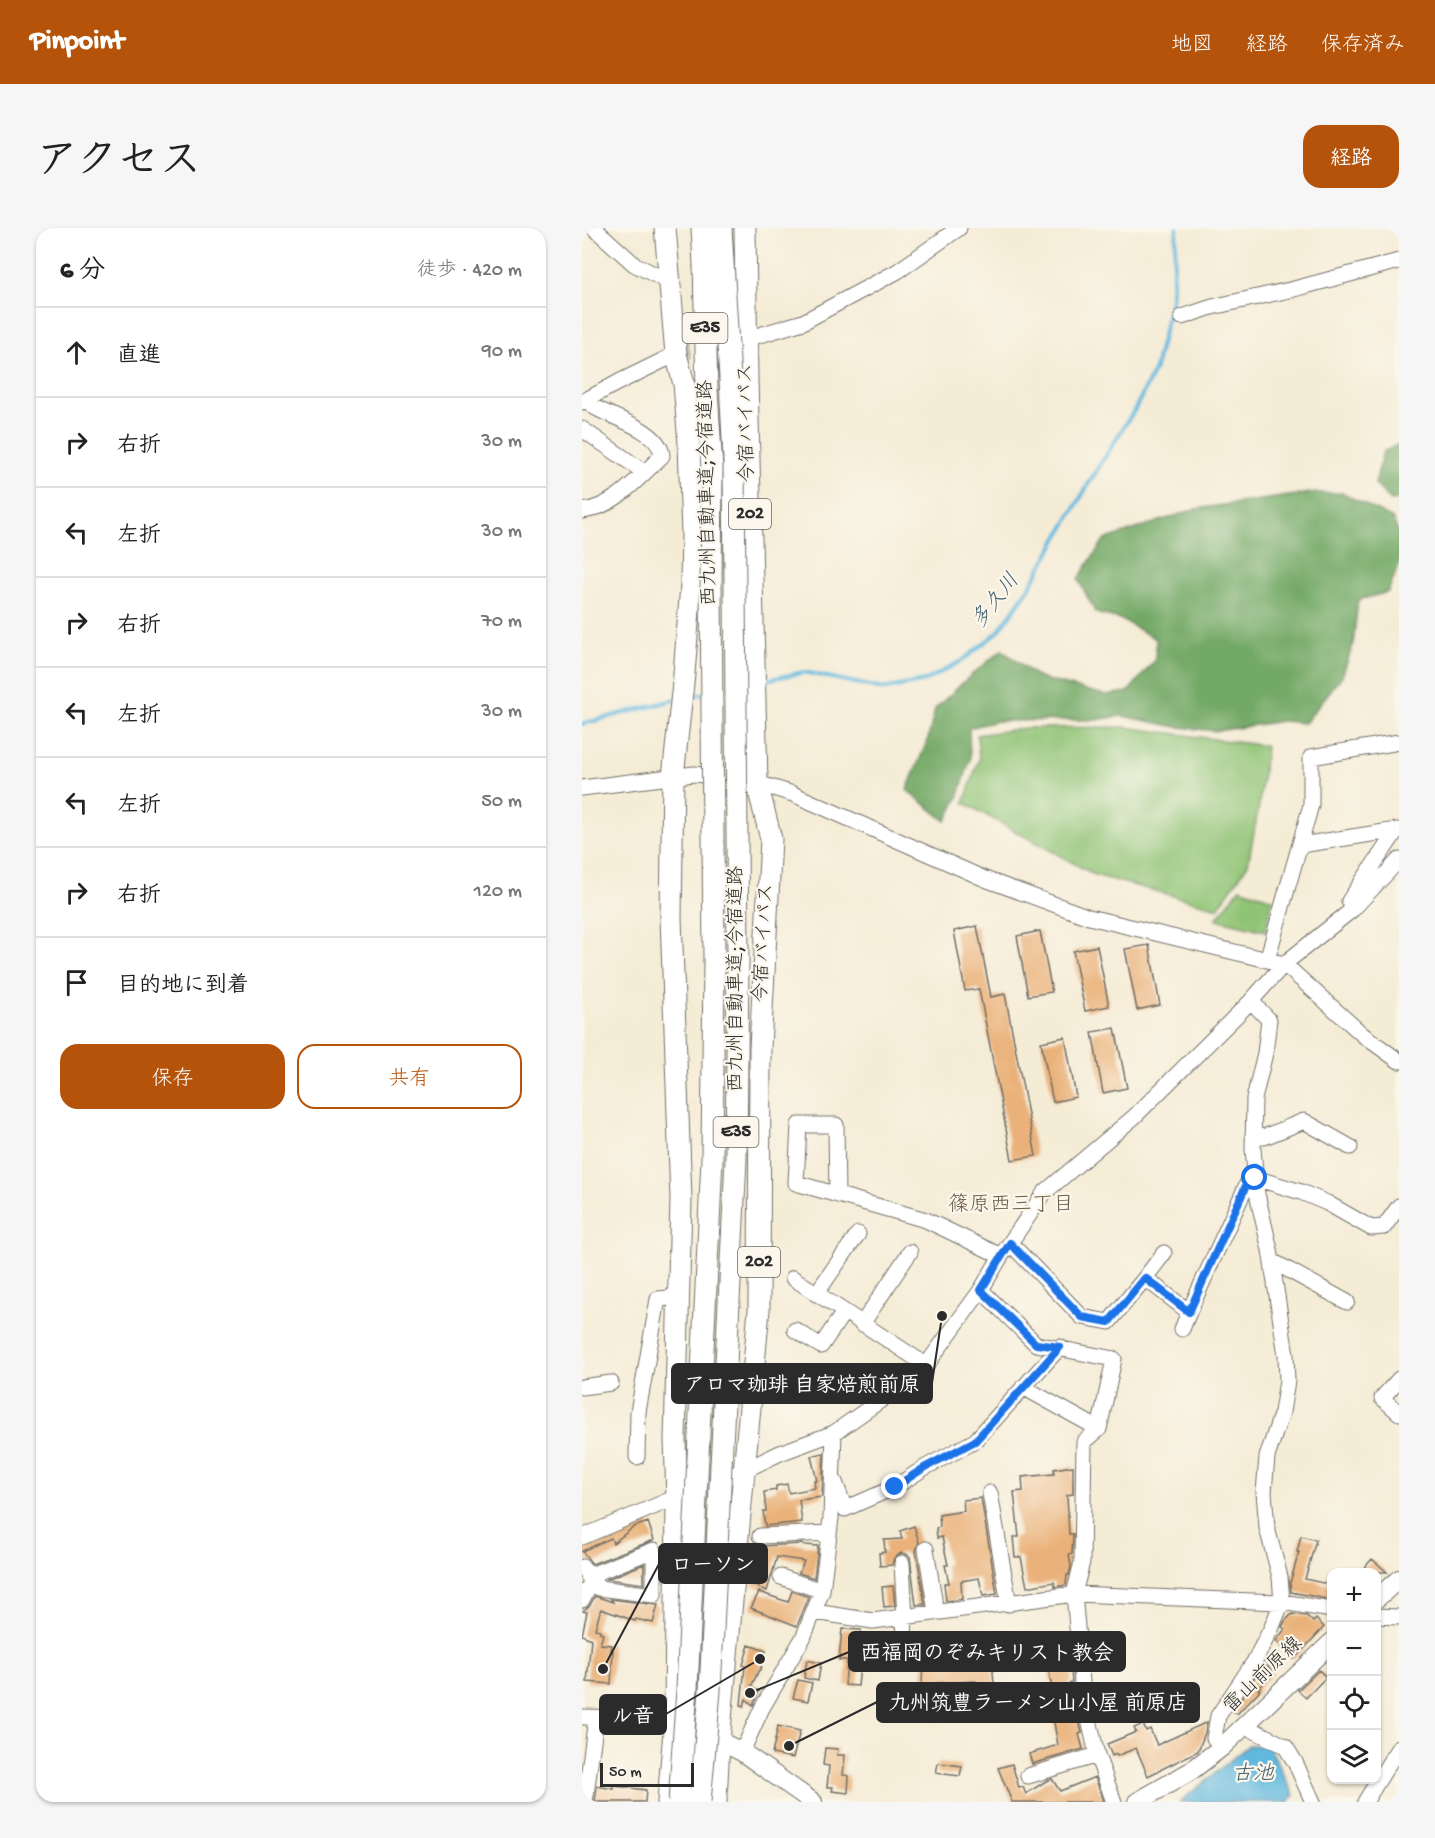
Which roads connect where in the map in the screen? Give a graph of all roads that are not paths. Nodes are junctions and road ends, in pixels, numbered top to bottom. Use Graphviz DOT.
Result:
graph roads {
  1 [pos="594,228"];
  2 [pos="665,228"];
  3 [pos="702,228"];
  4 [pos="721,228"];
  5 [pos="745,228"];
  6 [pos="959,228"];
  7 [pos="1399,261"];
  8 [pos="714,263"];
  9 [pos="669,282"];
  10 [pos="1182,317"];
  11 [pos="746,339"];
  12 [pos="676,354"];
  13 [pos="584,401"];
  14 [pos="582,429"];
  15 [pos="644,472"];
  16 [pos="582,511"];
  17 [pos="1399,742"];
  18 [pos="703,775"];
  19 [pos="673,777"];
  20 [pos="757,783"];
  21 [pos="582,788"];
  22 [pos="1301,845"];
  23 [pos="1399,860"];
  24 [pos="1353,909"];
  25 [pos="1267,960"];
  26 [pos="1284,964"];
  27 [pos="1251,1000"];
  28 [pos="1399,1061"];
  29 [pos="1253,1135"];
  30 [pos="1350,1147"];
  31 [pos="1255,1173"];
  32 [pos="837,1195"];
  33 [pos="1399,1206"];
  34 [pos="858,1234"];
  35 [pos="1010,1243"];
  36 [pos="910,1252"];
  37 [pos="1164,1253"];
  38 [pos="1271,1255"];
  39 [pos="1001,1256"];
  40 [pos="793,1278"];
  41 [pos="1145,1278"];
  42 [pos="981,1290"];
  43 [pos="816,1294"];
  44 [pos="1345,1295"];
  45 [pos="679,1297"];
  46 [pos="844,1312"];
  47 [pos="1189,1312"];
  48 [pos="862,1324"];
  49 [pos="1182,1329"];
  50 [pos="795,1330"];
  51 [pos="1060,1347"];
  52 [pos="926,1365"];
  53 [pos="1399,1379"];
  54 [pos="611,1383"];
  55 [pos="582,1387"];
  56 [pos="1023,1388"];
  57 [pos="1399,1413"];
  58 [pos="1099,1429"];
  59 [pos="834,1433"];
  60 [pos="637,1457"];
  61 [pos="745,1470"];
  62 [pos="833,1477"];
  63 [pos="990,1493"];
  64 [pos="677,1497"];
  65 [pos="829,1533"];
  66 [pos="760,1536"];
  67 [pos="582,1537"];
  68 [pos="926,1549"];
  69 [pos="902,1563"];
  70 [pos="587,1574"];
  71 [pos="781,1577"];
  72 [pos="1399,1579"];
  73 [pos="822,1591"];
  74 [pos="1074,1594"];
  75 [pos="1381,1595"];
  76 [pos="582,1600"];
  77 [pos="1282,1602"];
  78 [pos="1009,1604"];
  79 [pos="1327,1609"];
  80 [pos="815,1612"];
  81 [pos="936,1612"];
  82 [pos="1381,1616"];
  83 [pos="1399,1617"];
  84 [pos="904,1618"];
  85 [pos="1327,1647"];
  86 [pos="903,1656"];
  87 [pos="589,1717"];
  88 [pos="675,1719"];
  89 [pos="1245,1726"];
  90 [pos="719,1741"];
  91 [pos="1222,1747"];
  92 [pos="1399,1747"];
  93 [pos="742,1752"];
  94 [pos="1098,1755"];
  95 [pos="1028,1776"];
  96 [pos="585,1802"];
  97 [pos="668,1802"];
  98 [pos="679,1802"];
  99 [pos="700,1802"];
  100 [pos="716,1802"];
  101 [pos="813,1802"];
  102 [pos="1114,1802"];
  103 [pos="1137,1802"];
  104 [pos="1314,1802"];
  105 [pos="1365,1802"];
  1 -- 9 [label="street"];
  2 -- 9 [label="highway"];
  3 -- 8 [label="highway, 西九州自動車道;今宿道路 / E35"];
  4 -- 8 [label="highway, 西九州自動車道;今宿道路 / E35"];
  5 -- 11 [label="highway, 今宿バイパス / 202"];
  6 -- 11 [label="street"];
  7 -- 10 [label="street"];
  8 -- 98 [label="highway, 西九州自動車道;今宿道路 / E35, bridge"];
  8 -- 99 [label="highway, 西九州自動車道;今宿道路 / E35, bridge"];
  9 -- 12 [label="highway"];
  11 -- 20 [label="highway, 今宿バイパス / 202"];
  12 -- 13 [label="street"];
  12 -- 19 [label="highway"];
  13 -- 15 [label="street"];
  14 -- 15 [label="street"];
  15 -- 16 [label="street"];
  17 -- 22 [label="street"];
  18 -- 19 [label="street"];
  19 -- 21 [label="street"];
  19 -- 45 [label="highway"];
  20 -- 25 [label="street"];
  20 -- 61 [label="highway, 今宿バイパス / 202"];
  22 -- 24 [label="street"];
  22 -- 25 [label="street"];
  23 -- 24 [label="street"];
  24 -- 26 [label="street"];
  25 -- 26 [label="street"];
  26 -- 27 [label="street"];
  26 -- 28 [label="street"];
  27 -- 29 [label="street"];
  27 -- 35 [label="street"];
  29 -- 30 [label="street"];
  29 -- 31 [label="street"];
  31 -- 33 [label="street"];
  31 -- 38 [label="street"];
  31 -- 47 [label="street"];
  32 -- 32 [label="street"];
  32 -- 39 [label="street"];
  34 -- 43 [label="street"];
  35 -- 39 [label="street"];
  35 -- 41 [label="street"];
  36 -- 48 [label="street"];
  37 -- 41 [label="street"];
  38 -- 44 [label="street"];
  38 -- 77 [label="street"];
  39 -- 42 [label="street"];
  40 -- 43 [label="street"];
  41 -- 47 [label="street"];
  42 -- 51 [label="street"];
  42 -- 52 [label="street"];
  43 -- 46 [label="street"];
  45 -- 60 [label="street"];
  45 -- 64 [label="highway"];
  46 -- 48 [label="street"];
  46 -- 50 [label="street"];
  47 -- 49 [label="street"];
  48 -- 52 [label="street"];
  51 -- 56 [label="street"];
  51 -- 58 [label="street"];
  52 -- 59 [label="street"];
  53 -- 57 [label="street"];
  54 -- 55 [label="street"];
  56 -- 58 [label="street"];
  56 -- 62 [label="street"];
  58 -- 74 [label="street"];
  59 -- 61 [label="street"];
  59 -- 62 [label="street"];
  61 -- 64 [label="street"];
  61 -- 90 [label="highway, 今宿バイパス / 202"];
  62 -- 65 [label="street"];
  63 -- 78 [label="street"];
  64 -- 67 [label="street"];
  64 -- 88 [label="highway"];
  65 -- 66 [label="street"];
  65 -- 73 [label="street"];
  68 -- 81 [label="street"];
  69 -- 84 [label="street"];
  70 -- 76 [label="street"];
  71 -- 73 [label="street"];
  72 -- 75 [label="main road"];
  73 -- 80 [label="street"];
  74 -- 77 [label="street"];
  74 -- 78 [label="street"];
  74 -- 94 [label="street"];
  77 -- 79 [label="street"];
  77 -- 91 [label="street"];
  78 -- 81 [label="street"];
  80 -- 84 [label="street"];
  80 -- 93 [label="street"];
  81 -- 84 [label="street"];
  82 -- 83 [label="street"];
  84 -- 86 [label="street"];
  85 -- 89 [label="main road, 雷山前原線"];
  87 -- 88 [label="street"];
  87 -- 96 [label="street"];
  88 -- 90 [label="main road"];
  88 -- 97 [label="highway"];
  89 -- 91 [label="main road, 雷山前原線"];
  89 -- 104 [label="street"];
  90 -- 93 [label="main road"];
  90 -- 100 [label="highway, 今宿バイパス / 202"];
  91 -- 103 [label="main road, 雷山前原線"];
  92 -- 105 [label="street"];
  93 -- 101 [label="main road"];
  94 -- 95 [label="street"];
  94 -- 102 [label="street"];
}
